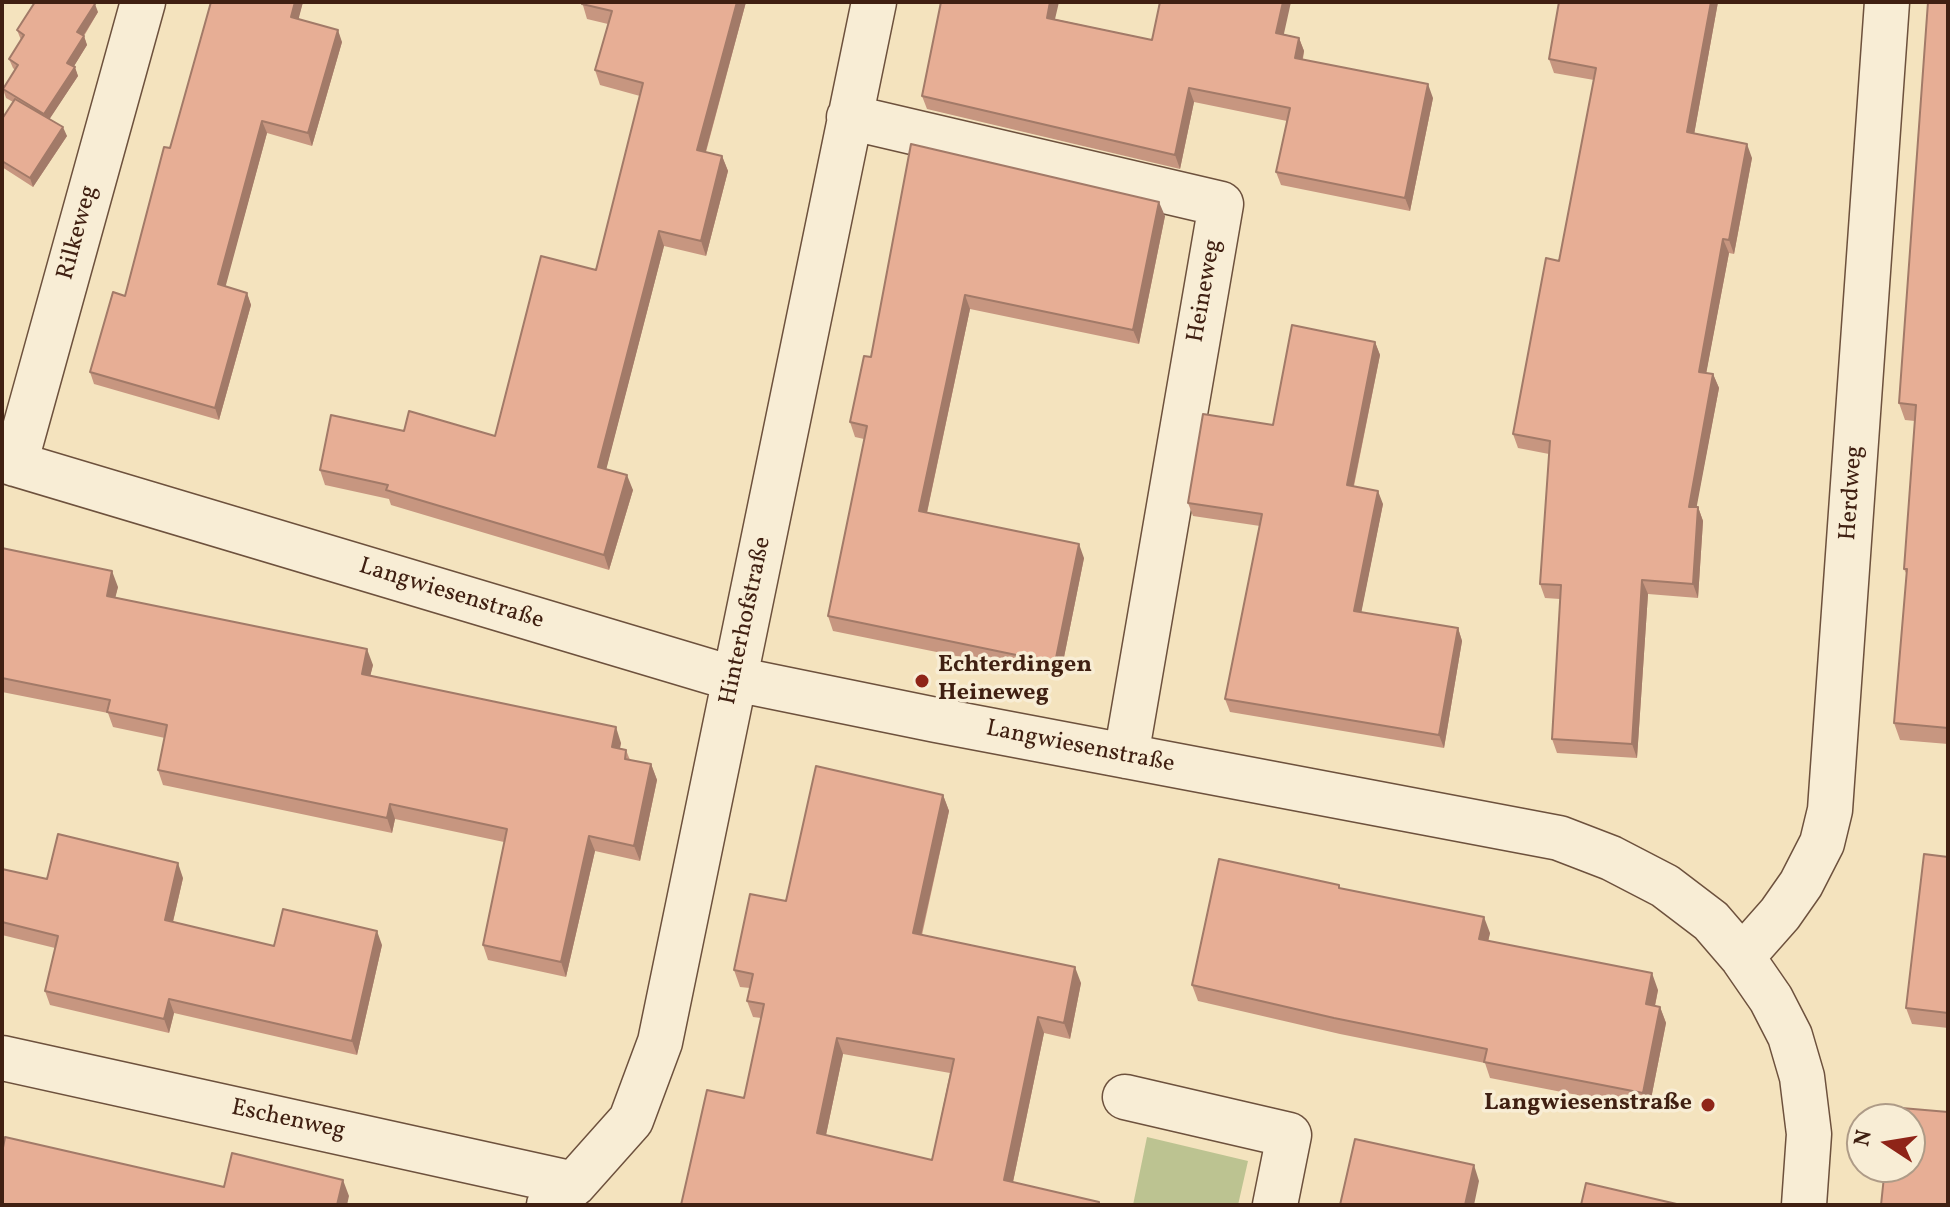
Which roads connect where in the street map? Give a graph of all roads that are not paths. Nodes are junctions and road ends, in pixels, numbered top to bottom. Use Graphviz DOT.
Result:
graph roads {
  1 [pos="143,2"];
  2 [pos="874,2"];
  3 [pos="1887,2"];
  4 [pos="849,117"];
  5 [pos="9,462"];
  6 [pos="735,679"];
  7 [pos="1126,756"];
  8 [pos="1742,957"];
  9 [pos="2,1058"];
  10 [pos="1125,1097"];
  11 [pos="562,1194"];
  12 [pos="1275,1205"];
  13 [pos="1804,1205"];
  1 -- 5 [label="street, Rilkeweg"];
  2 -- 4 [label="street, Hinterhofstraße"];
  3 -- 8 [label="street, Herdweg"];
  4 -- 6 [label="street, Hinterhofstraße"];
  4 -- 7 [label="street, Heineweg"];
  5 -- 6 [label="street, Langwiesenstraße"];
  6 -- 7 [label="street, Langwiesenstraße"];
  6 -- 11 [label="street, Hinterhofstraße"];
  7 -- 8 [label="street, Langwiesenstraße"];
  8 -- 13 [label="street, Langwiesenstraße"];
  9 -- 11 [label="street, Eschenweg"];
  10 -- 12 [label="street"];
}
